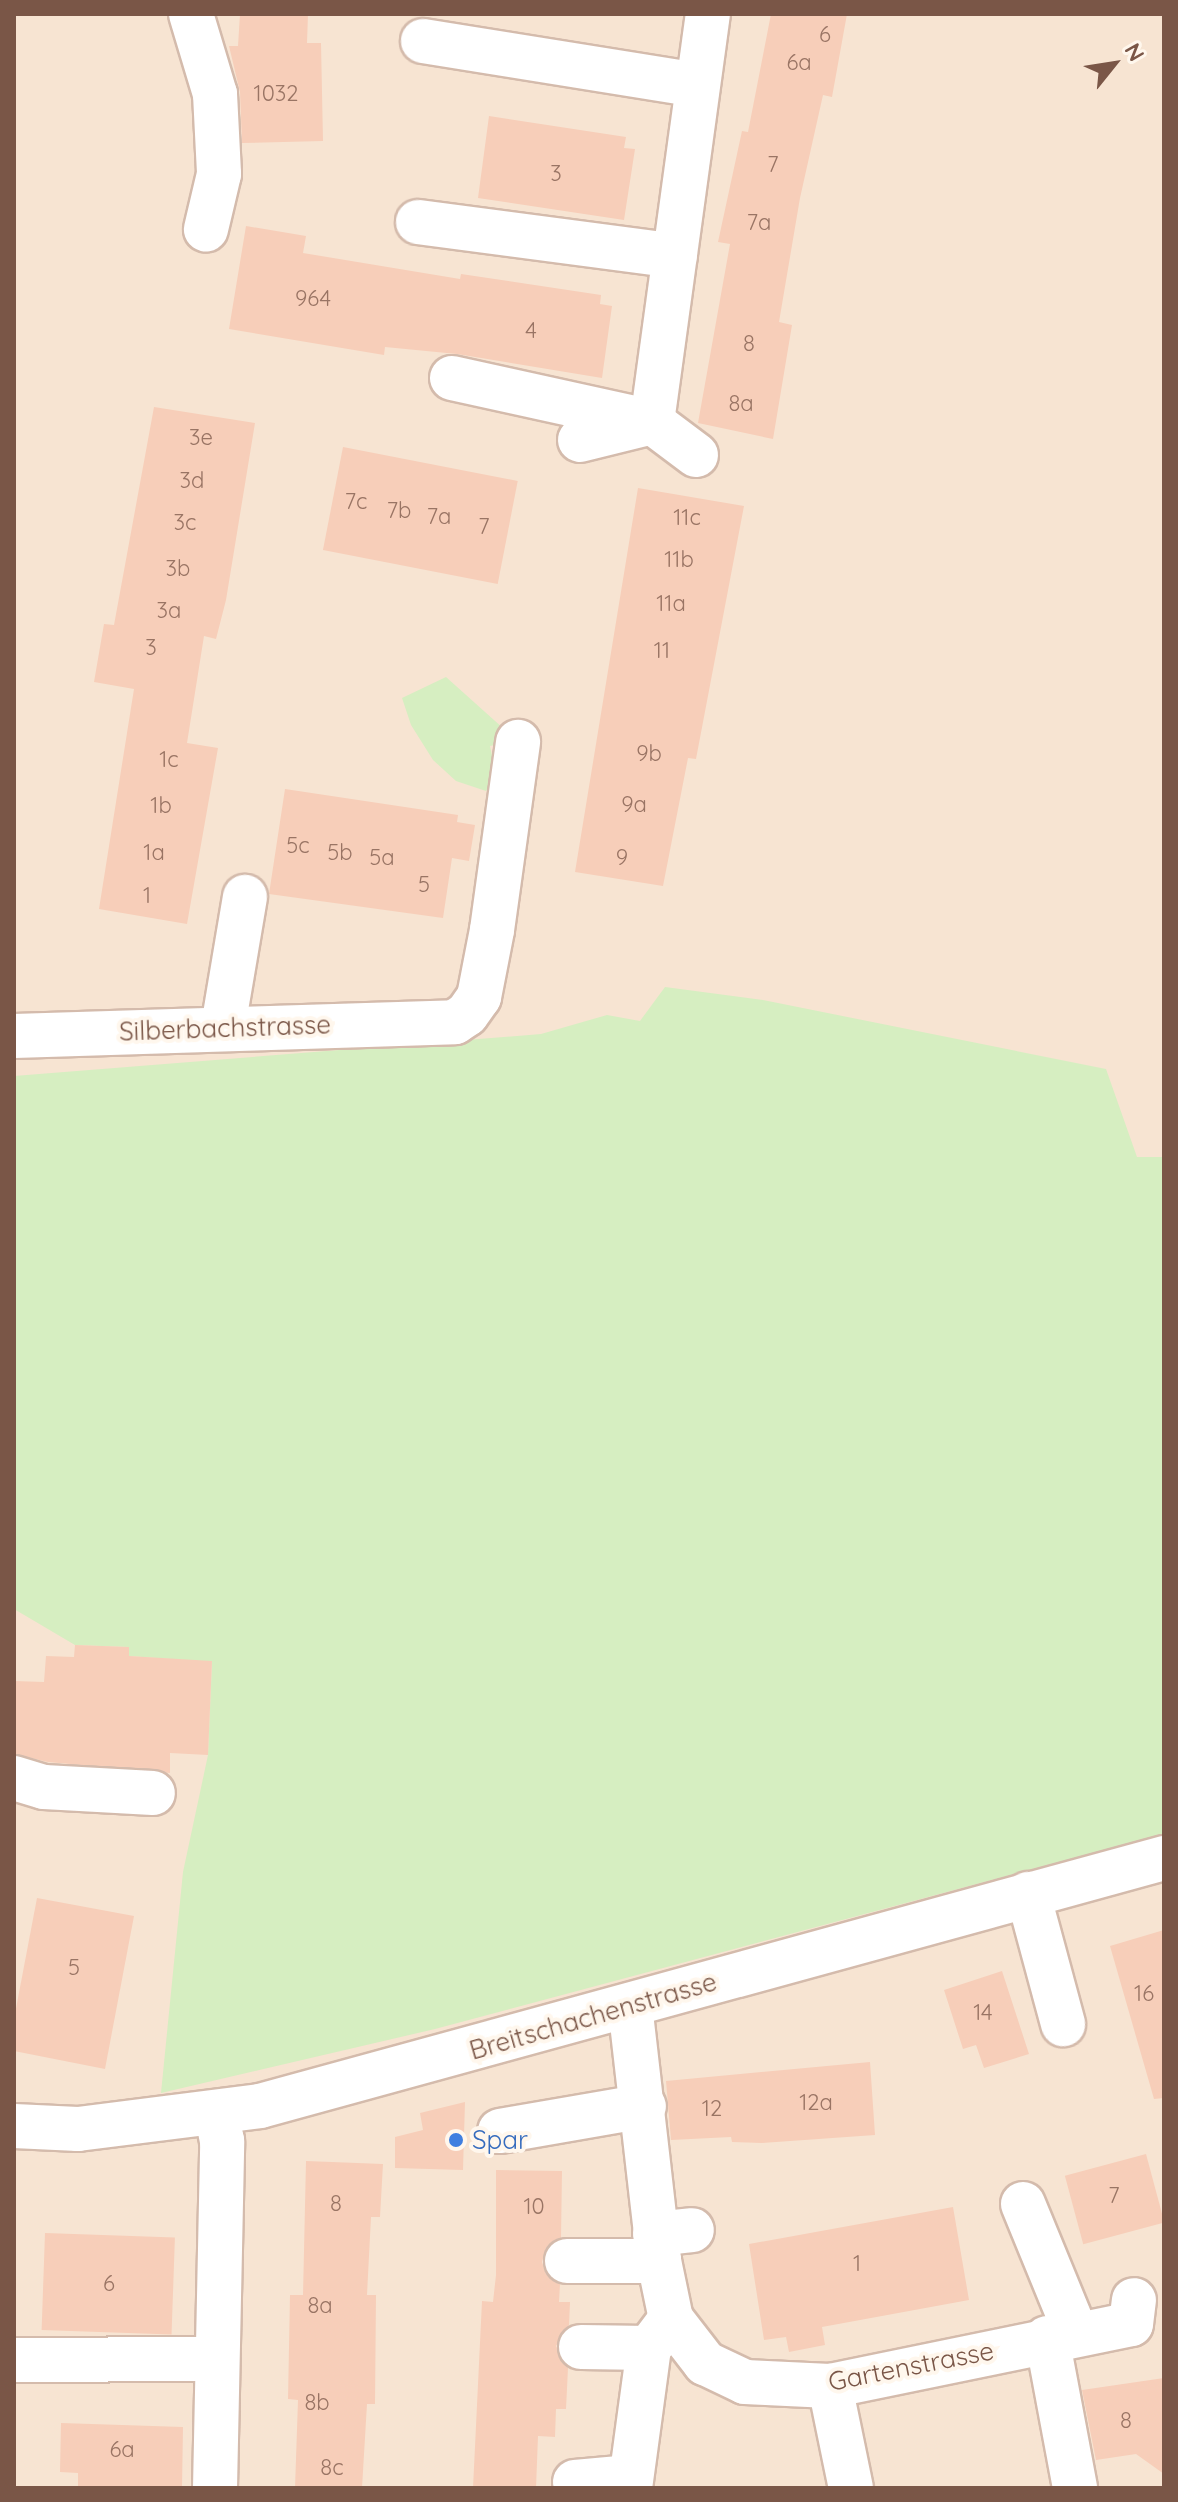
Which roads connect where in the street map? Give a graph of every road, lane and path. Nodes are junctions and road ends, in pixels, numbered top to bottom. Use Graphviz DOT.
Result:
graph roads {
  1 [pos="191,14"];
  2 [pos="708,14"];
  3 [pos="423,41"];
  4 [pos="697,85"];
  5 [pos="418,222"];
  6 [pos="206,229"];
  7 [pos="675,256"];
  8 [pos="452,378"];
  9 [pos="652,422"];
  10 [pos="580,440"];
  11 [pos="696,455"];
  12 [pos="518,742"];
  13 [pos="245,897"];
  14 [pos="223,1027"];
  15 [pos="14,1036"];
  16 [pos="14,1778"];
  17 [pos="153,1793"];
  18 [pos="1164,1858"];
  19 [pos="1028,1894"];
  20 [pos="630,2005"];
  21 [pos="1063,2024"];
  22 [pos="644,2106"];
  23 [pos="217,2115"];
  24 [pos="14,2126"];
  25 [pos="500,2131"];
  26 [pos="1023,2204"];
  27 [pos="669,2242"];
  28 [pos="567,2261"];
  29 [pos="1132,2312"];
  30 [pos="660,2333"];
  31 [pos="1062,2335"];
  32 [pos="581,2347"];
  33 [pos="216,2359"];
  34 [pos="14,2360"];
  35 [pos="830,2386"];
  36 [pos="575,2482"];
  37 [pos="630,2483"];
  38 [pos="215,2488"];
  39 [pos="851,2488"];
  40 [pos="1075,2488"];
  1 -- 6 [label="street"];
  2 -- 4 [label="street"];
  3 -- 4 [label="street"];
  4 -- 7 [label="street"];
  5 -- 7 [label="street"];
  7 -- 9 [label="street"];
  8 -- 9 [label="street"];
  9 -- 10 [label="street"];
  9 -- 11 [label="street"];
  12 -- 14 [label="street, Silberbachstrasse"];
  13 -- 14 [label="street"];
  14 -- 15 [label="street, Silberbachstrasse"];
  16 -- 17 [label="street"];
  18 -- 19 [label="street, Breitschachenstrasse"];
  19 -- 20 [label="street, Breitschachenstrasse"];
  19 -- 21 [label="street"];
  20 -- 22 [label="street, Gartenstrasse"];
  20 -- 23 [label="street, Breitschachenstrasse"];
  22 -- 25 [label="street"];
  22 -- 27 [label="street, Gartenstrasse"];
  23 -- 24 [label="street, Breitschachenstrasse"];
  23 -- 33 [label="street"];
  26 -- 31 [label="street"];
  27 -- 28 [label="street"];
  27 -- 30 [label="street, Gartenstrasse"];
  29 -- 31 [label="street, Gartenstrasse"];
  30 -- 32 [label="street"];
  30 -- 35 [label="street, Gartenstrasse"];
  30 -- 37 [label="street"];
  31 -- 35 [label="street, Gartenstrasse"];
  31 -- 40 [label="street"];
  33 -- 34 [label="street"];
  33 -- 38 [label="street"];
  35 -- 39 [label="street"];
  36 -- 37 [label="street"];
}
